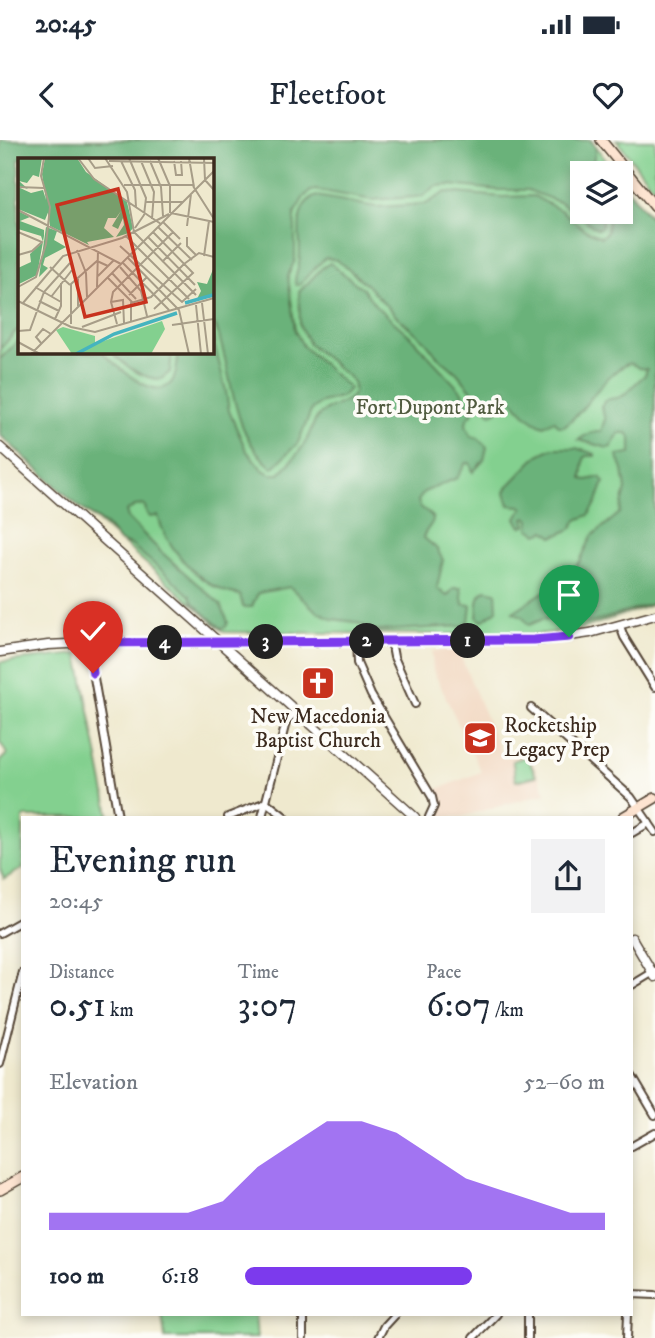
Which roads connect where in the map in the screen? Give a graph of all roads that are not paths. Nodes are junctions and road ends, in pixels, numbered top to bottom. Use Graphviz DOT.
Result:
graph roads {
  1 [pos="601,140"];
  2 [pos="655,207"];
  3 [pos="0,447"];
  4 [pos="654,615"];
  5 [pos="620,625"];
  6 [pos="356,641"];
  7 [pos="391,641"];
  8 [pos="218,642"];
  9 [pos="88,643"];
  10 [pos="0,652"];
  11 [pos="655,687"];
  12 [pos="415,704"];
  13 [pos="531,708"];
  14 [pos="296,711"];
  15 [pos="655,798"];
  16 [pos="266,802"];
  17 [pos="640,807"];
  18 [pos="118,816"];
  19 [pos="231,816"];
  20 [pos="262,816"];
  21 [pos="284,816"];
  22 [pos="414,816"];
  23 [pos="429,816"];
  24 [pos="625,816"];
  25 [pos="649,823"];
  26 [pos="633,832"];
  27 [pos="655,832"];
  28 [pos="21,921"];
  29 [pos="0,933"];
  30 [pos="633,940"];
  31 [pos="654,973"];
  32 [pos="21,980"];
  33 [pos="633,984"];
  34 [pos="0,1064"];
  35 [pos="633,1078"];
  36 [pos="655,1115"];
  37 [pos="655,1132"];
  38 [pos="633,1145"];
  39 [pos="21,1178"];
  40 [pos="0,1190"];
  41 [pos="633,1294"];
  42 [pos="655,1295"];
  43 [pos="303,1316"];
  44 [pos="393,1316"];
  45 [pos="494,1316"];
  46 [pos="528,1316"];
  47 [pos="628,1316"];
  48 [pos="303,1338"];
  49 [pos="378,1338"];
  50 [pos="473,1338"];
  51 [pos="528,1338"];
  52 [pos="627,1338"];
  1 -- 2 [label="main road"];
  3 -- 8 [label="street"];
  4 -- 5 [label="street"];
  5 -- 7 [label="street"];
  5 -- 11 [label="street"];
  6 -- 7 [label="street"];
  6 -- 8 [label="street"];
  6 -- 23 [label="street"];
  7 -- 12 [label="street"];
  8 -- 9 [label="street"];
  8 -- 14 [label="street"];
  9 -- 10 [label="street"];
  9 -- 18 [label="street"];
  13 -- 17 [label="street"];
  14 -- 16 [label="street"];
  14 -- 22 [label="street"];
  15 -- 17 [label="main road"];
  16 -- 19 [label="street"];
  16 -- 20 [label="street"];
  16 -- 21 [label="street"];
  17 -- 24 [label="main road"];
  17 -- 25 [label="street"];
  25 -- 26 [label="street"];
  25 -- 27 [label="street"];
  28 -- 29 [label="street"];
  30 -- 31 [label="street"];
  31 -- 33 [label="street"];
  32 -- 34 [label="street"];
  35 -- 36 [label="street"];
  37 -- 38 [label="street"];
  39 -- 40 [label="main road"];
  41 -- 42 [label="street"];
  43 -- 48 [label="street"];
  44 -- 49 [label="street"];
  45 -- 50 [label="street"];
  46 -- 51 [label="street"];
  47 -- 52 [label="street"];
}
